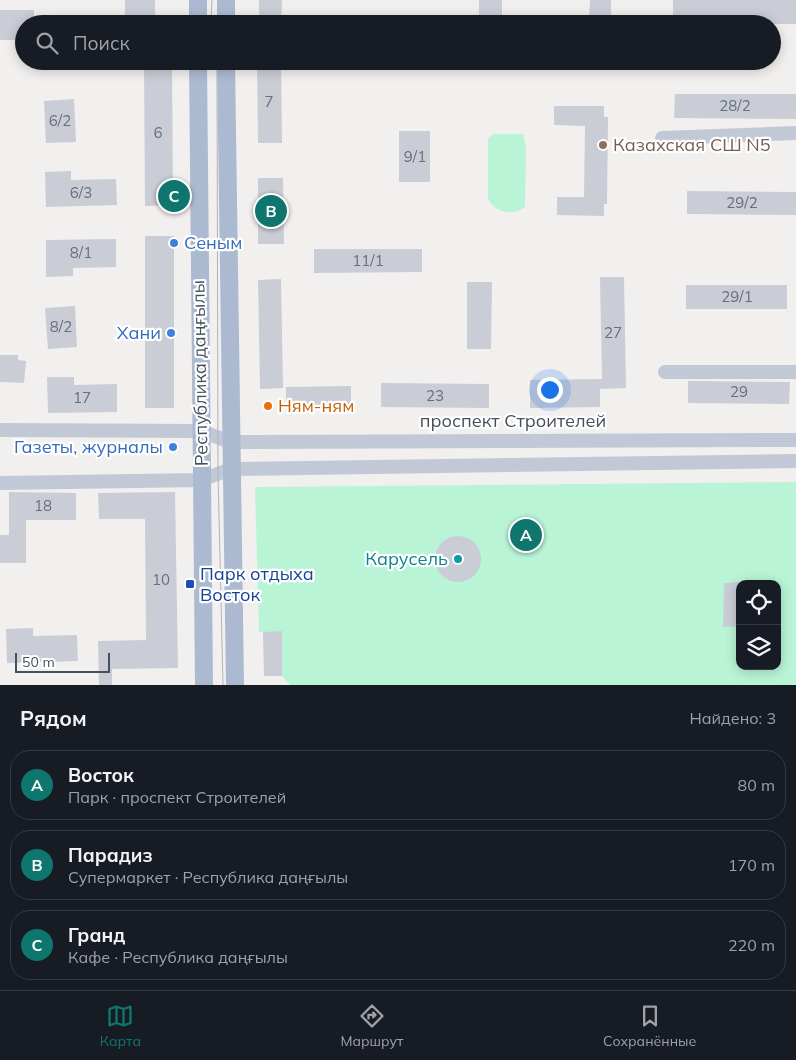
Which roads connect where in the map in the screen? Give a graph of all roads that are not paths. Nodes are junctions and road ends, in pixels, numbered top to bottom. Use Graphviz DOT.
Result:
graph roads {
  1 [pos="198,0"];
  2 [pos="226,0"];
  3 [pos="198,15"];
  4 [pos="226,15"];
  5 [pos="198,70"];
  6 [pos="226,70"];
  7 [pos="796,133"];
  8 [pos="662,138"];
  9 [pos="665,372"];
  10 [pos="796,372"];
  11 [pos="0,430"];
  12 [pos="201,430"];
  13 [pos="796,440"];
  14 [pos="230,442"];
  15 [pos="796,461"];
  16 [pos="231,469"];
  17 [pos="201,480"];
  18 [pos="0,483"];
  19 [pos="204,685"];
  20 [pos="235,685"];
  1 -- 3 [label="main road"];
  2 -- 4 [label="main road"];
  5 -- 12 [label="main road, Республика даңғылы"];
  6 -- 14 [label="main road, Республика даңғылы"];
  7 -- 8 [label="street"];
  9 -- 10 [label="street"];
  11 -- 12 [label="street"];
  12 -- 14 [label="street"];
  12 -- 17 [label="main road, Республика даңғылы"];
  13 -- 14 [label="street, проспект Строителей"];
  14 -- 16 [label="main road, Республика даңғылы"];
  15 -- 16 [label="street"];
  16 -- 17 [label="street"];
  16 -- 20 [label="main road, Республика даңғылы"];
  17 -- 18 [label="street"];
  17 -- 19 [label="main road, Республика даңғылы"];
}
